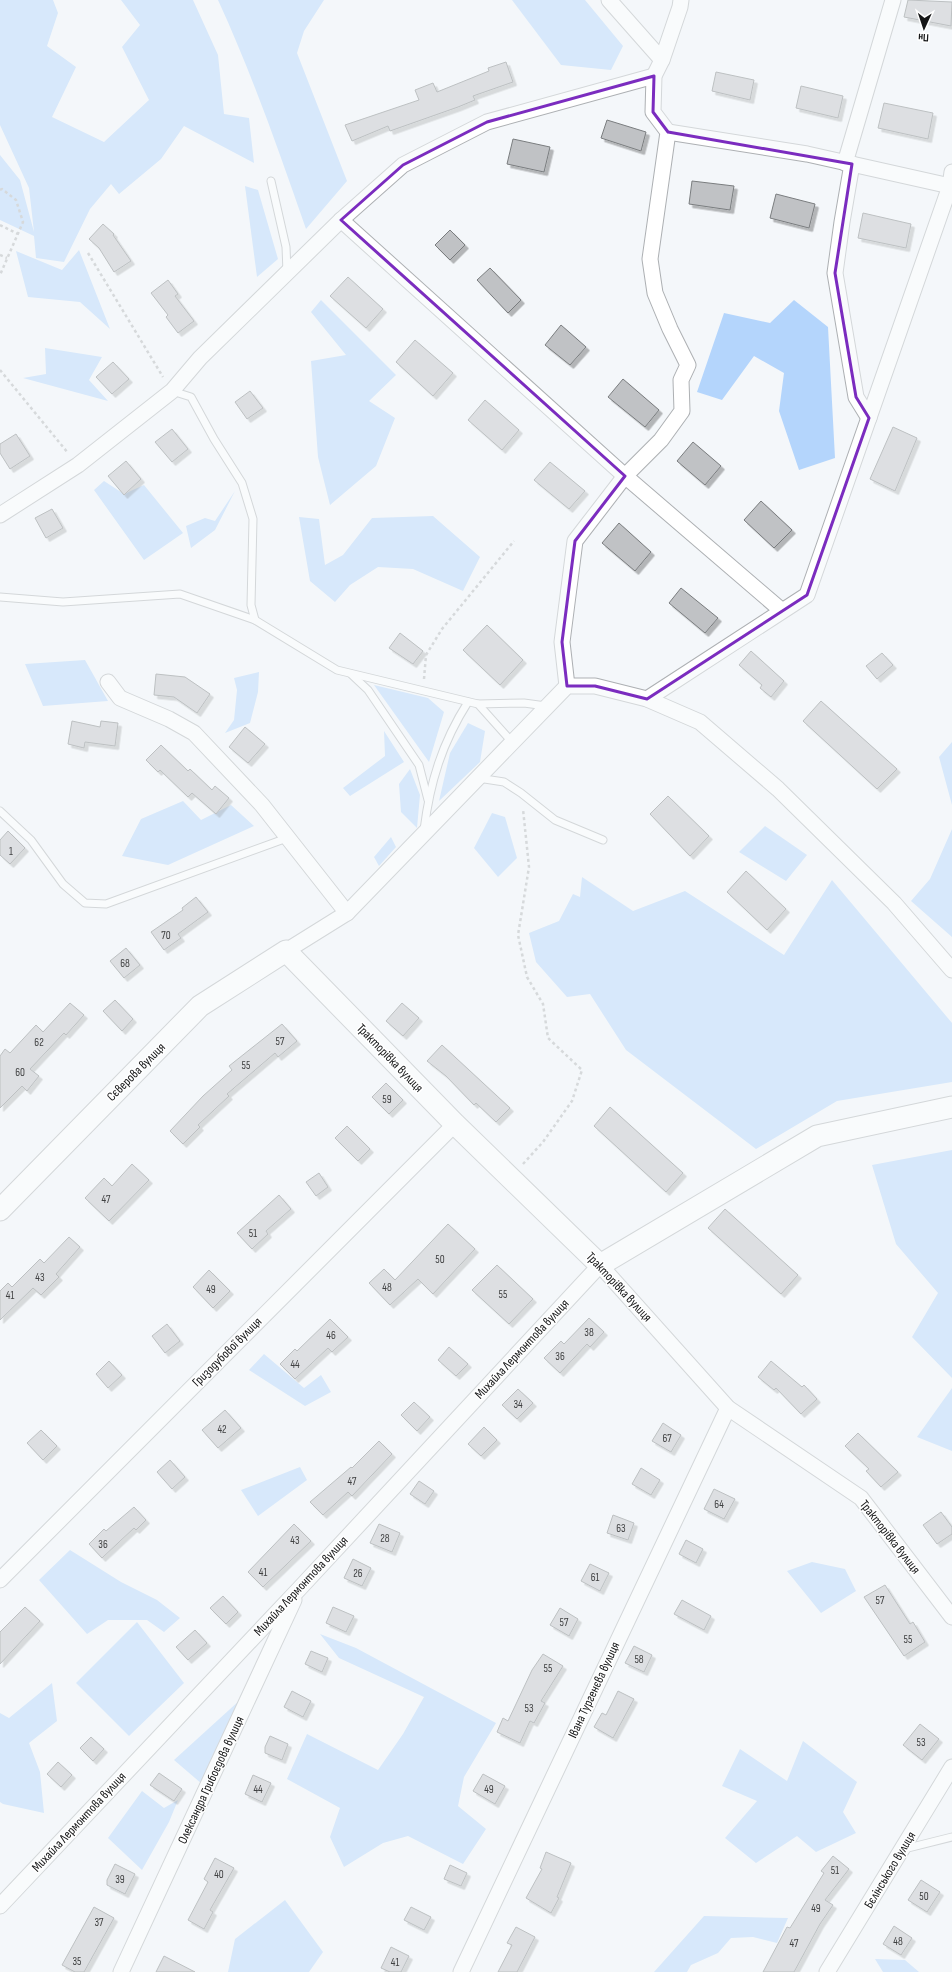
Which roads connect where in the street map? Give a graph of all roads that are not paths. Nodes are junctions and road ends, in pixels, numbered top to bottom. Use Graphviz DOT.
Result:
graph roads {
  1 [pos="609,0"];
  2 [pos="681,0"];
  3 [pos="893,0"];
  4 [pos="662,60"];
  5 [pos="654,76"];
  6 [pos="668,132"];
  7 [pos="848,163"];
  8 [pos="271,181"];
  9 [pos="951,181"];
  10 [pos="341,220"];
  11 [pos="287,274"];
  12 [pos="172,391"];
  13 [pos="869,418"];
  14 [pos="625,476"];
  15 [pos="0,515"];
  16 [pos="0,597"];
  17 [pos="781,610"];
  18 [pos="255,620"];
  19 [pos="351,674"];
  20 [pos="108,682"];
  21 [pos="567,686"];
  22 [pos="647,699"];
  23 [pos="468,702"];
  24 [pos="478,704"];
  25 [pos="547,706"];
  26 [pos="512,742"];
  27 [pos="478,778"];
  28 [pos="428,800"];
  29 [pos="0,810"];
  30 [pos="423,834"];
  31 [pos="287,838"];
  32 [pos="603,840"];
  33 [pos="347,913"];
  34 [pos="286,951"];
  35 [pos="952,970"];
  36 [pos="952,1107"];
  37 [pos="455,1124"];
  38 [pos="0,1210"];
  39 [pos="600,1265"];
  40 [pos="728,1408"];
  41 [pos="0,1580"];
  42 [pos="300,1588"];
  43 [pos="952,1617"];
  44 [pos="952,1767"];
  45 [pos="952,1837"];
  46 [pos="902,1850"];
  47 [pos="0,1906"];
  48 [pos="121,1972"];
  49 [pos="461,1972"];
  50 [pos="827,1972"];
  1 -- 4 [label="street"];
  2 -- 4 [label="street"];
  3 -- 7 [label="street"];
  4 -- 5 [label="street"];
  5 -- 6 [label="street"];
  5 -- 10 [label="street"];
  6 -- 7 [label="street"];
  6 -- 14 [label="street"];
  7 -- 9 [label="street"];
  7 -- 13 [label="street"];
  8 -- 11 [label="lane"];
  9 -- 13 [label="street"];
  10 -- 11 [label="street"];
  10 -- 14 [label="street"];
  11 -- 12 [label="street"];
  12 -- 15 [label="street"];
  12 -- 18 [label="lane"];
  13 -- 17 [label="street"];
  14 -- 17 [label="street"];
  14 -- 21 [label="street"];
  16 -- 18 [label="lane"];
  17 -- 22 [label="street"];
  18 -- 19 [label="lane"];
  19 -- 23 [label="lane"];
  19 -- 28 [label="lane"];
  20 -- 31 [label="street"];
  21 -- 22 [label="street"];
  21 -- 25 [label="street"];
  22 -- 35 [label="street"];
  23 -- 24 [label="lane"];
  23 -- 28 [label="lane"];
  24 -- 25 [label="lane"];
  24 -- 26 [label="lane"];
  25 -- 26 [label="street"];
  26 -- 27 [label="street"];
  27 -- 30 [label="street"];
  27 -- 32 [label="lane"];
  28 -- 30 [label="lane"];
  29 -- 31 [label="lane"];
  30 -- 33 [label="street"];
  31 -- 33 [label="street"];
  33 -- 34 [label="street"];
  34 -- 37 [label="main road, Тракторівка вулиця"];
  34 -- 38 [label="main road, Сєверова вулиця"];
  36 -- 39 [label="main road"];
  37 -- 39 [label="main road, Тракторівка вулиця"];
  37 -- 41 [label="street, Гризодубової вулиця"];
  39 -- 40 [label="street, Тракторівка вулиця"];
  39 -- 42 [label="street, Михайла Лермонтова вулиця"];
  40 -- 43 [label="street, Тракторівка вулиця"];
  40 -- 49 [label="street, Івана Тургенєва вулиця"];
  42 -- 47 [label="street, Михайла Лермонтова вулиця"];
  42 -- 48 [label="street, Олександра Грибоєдова вулиця"];
  44 -- 46 [label="street, Бєлінського вулиця"];
  45 -- 46 [label="lane"];
  46 -- 50 [label="street, Бєлінського вулиця"];
}
